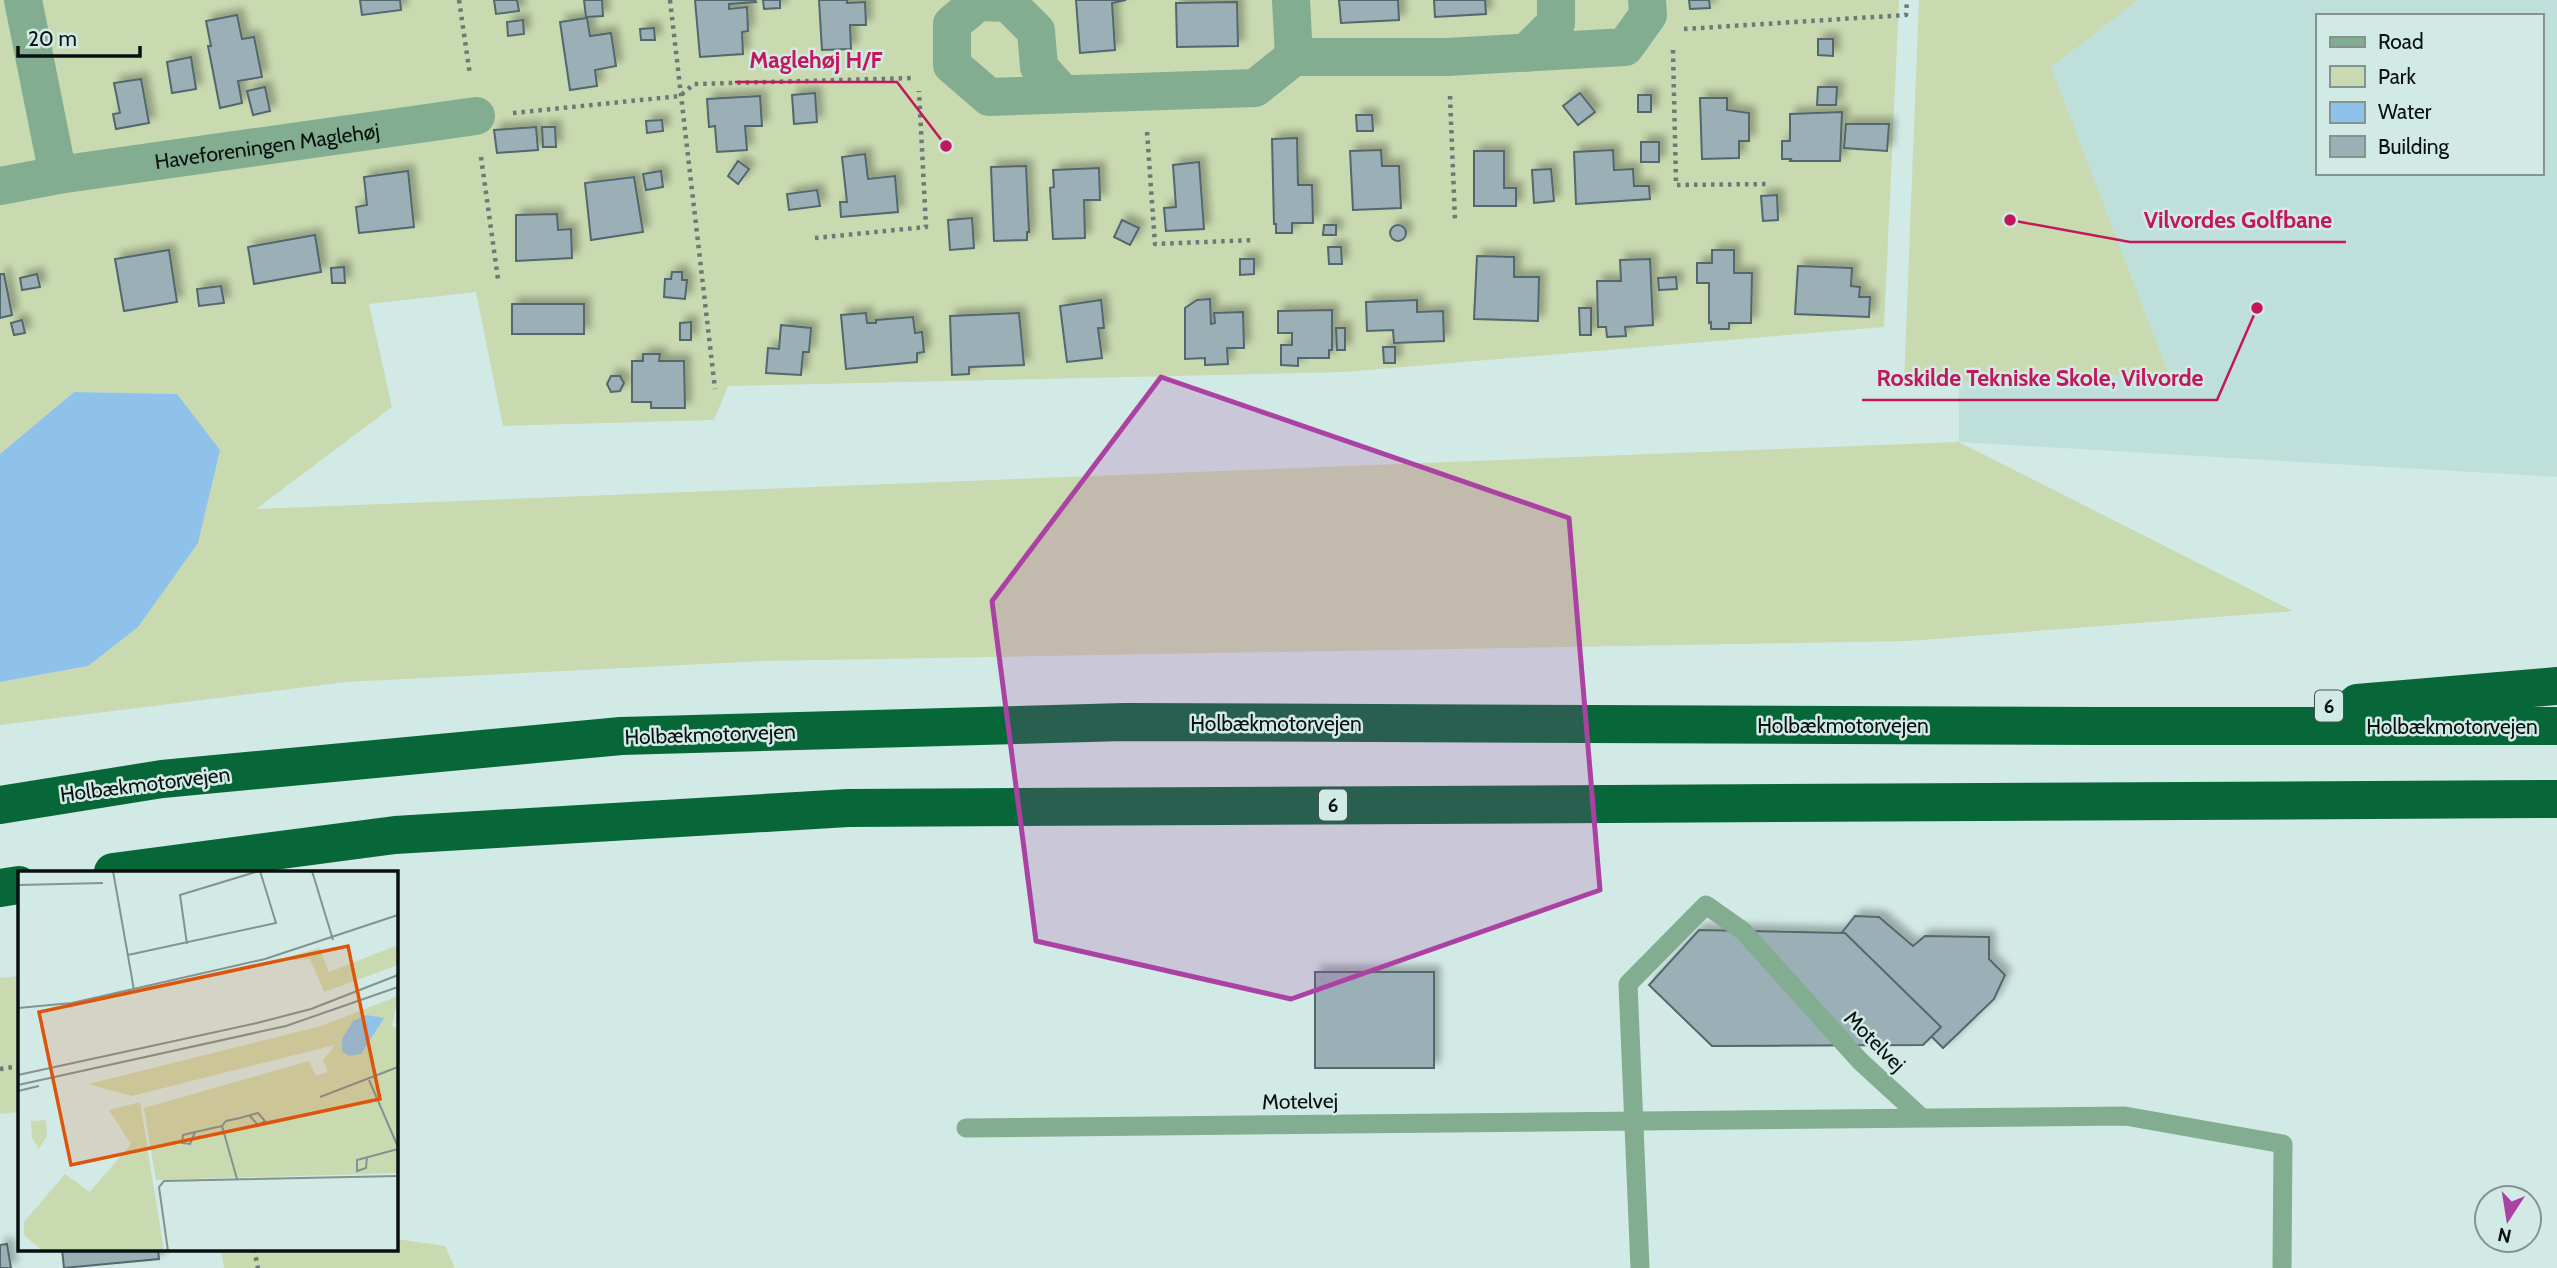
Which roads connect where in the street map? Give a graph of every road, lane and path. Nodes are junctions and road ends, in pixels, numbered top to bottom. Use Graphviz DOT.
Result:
graph roads {
  1 [pos="23,0"];
  2 [pos="670,0"];
  3 [pos="1291,0"];
  4 [pos="1556,0"];
  5 [pos="1647,0"];
  6 [pos="1907,0"];
  7 [pos="1673,29"];
  8 [pos="1673,42"];
  9 [pos="1526,54"];
  10 [pos="1294,57"];
  11 [pos="1448,57"];
  12 [pos="1144,92"];
  13 [pos="1063,94"];
  14 [pos="680,96"];
  15 [pos="475,116"];
  16 [pos="58,175"];
  17 [pos="1769,184"];
  18 [pos="0,186"];
  19 [pos="1455,221"];
  20 [pos="815,238"];
  21 [pos="1255,240"];
  22 [pos="715,389"];
  23 [pos="2557,686"];
  24 [pos="2100,726"];
  25 [pos="2557,726"];
  26 [pos="2557,799"];
  27 [pos="0,805"];
  28 [pos="128,871"];
  29 [pos="18,885"];
  30 [pos="0,888"];
  31 [pos="18,1066"];
  32 [pos="0,1069"];
  33 [pos="1921,1117"];
  34 [pos="1635,1121"];
  35 [pos="966,1128"];
  36 [pos="254,1250"];
  37 [pos="258,1268"];
  38 [pos="1640,1268"];
  39 [pos="2282,1268"];
  1 -- 16 [label="street"];
  2 -- 14 [label="path"];
  3 -- 10 [label="street"];
  4 -- 9 [label="street"];
  5 -- 9 [label="street"];
  6 -- 7 [label="path"];
  8 -- 17 [label="path"];
  9 -- 11 [label="street"];
  10 -- 11 [label="street"];
  10 -- 12 [label="street"];
  11 -- 19 [label="path"];
  12 -- 13 [label="street"];
  12 -- 21 [label="path"];
  14 -- 15 [label="path"];
  14 -- 20 [label="path"];
  14 -- 22 [label="path"];
  15 -- 16 [label="street, Haveforeningen Maglehøj"];
  16 -- 18 [label="street, Haveforeningen Maglehøj"];
  23 -- 24 [label="highway, 6"];
  24 -- 25 [label="highway, Holbækmotorvejen"];
  24 -- 27 [label="highway, Holbækmotorvejen / 6"];
  26 -- 28 [label="highway, 6"];
  29 -- 30 [label="highway"];
  31 -- 32 [label="path"];
  33 -- 34 [label="lane, Motelvej"];
  33 -- 34 [label="lane, Motelvej"];
  33 -- 39 [label="lane, Motelvej"];
  34 -- 35 [label="lane, Motelvej"];
  34 -- 38 [label="lane"];
  36 -- 37 [label="path"];
}
